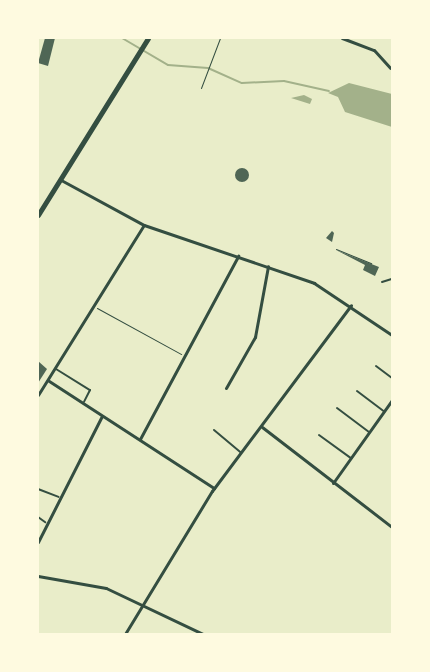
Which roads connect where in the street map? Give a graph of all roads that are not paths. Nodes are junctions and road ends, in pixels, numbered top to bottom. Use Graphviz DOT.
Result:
graph roads {
  1 [pos="148,38"];
  2 [pos="342,38"];
  3 [pos="390,68"];
  4 [pos="61,180"];
  5 [pos="38,215"];
  6 [pos="144,225"];
  7 [pos="238,256"];
  8 [pos="268,266"];
  9 [pos="392,279"];
  10 [pos="382,282"];
  11 [pos="351,305"];
  12 [pos="392,335"];
  13 [pos="376,366"];
  14 [pos="56,369"];
  15 [pos="392,378"];
  16 [pos="49,381"];
  17 [pos="226,388"];
  18 [pos="357,391"];
  19 [pos="38,395"];
  20 [pos="392,400"];
  21 [pos="84,402"];
  22 [pos="337,408"];
  23 [pos="384,411"];
  24 [pos="102,416"];
  25 [pos="262,427"];
  26 [pos="214,430"];
  27 [pos="369,432"];
  28 [pos="319,435"];
  29 [pos="140,439"];
  30 [pos="241,453"];
  31 [pos="351,458"];
  32 [pos="333,483"];
  33 [pos="214,488"];
  34 [pos="38,489"];
  35 [pos="59,497"];
  36 [pos="38,517"];
  37 [pos="46,522"];
  38 [pos="392,527"];
  39 [pos="38,542"];
  40 [pos="38,576"];
  41 [pos="142,604"];
  42 [pos="125,634"];
  43 [pos="203,634"];
  1 -- 4 [label="main road"];
  2 -- 3 [label="street"];
  4 -- 5 [label="main road"];
  4 -- 6 [label="street"];
  6 -- 7 [label="street"];
  6 -- 14 [label="street"];
  7 -- 8 [label="street"];
  7 -- 29 [label="street"];
  8 -- 11 [label="street"];
  8 -- 17 [label="street"];
  9 -- 10 [label="lane"];
  11 -- 12 [label="street"];
  11 -- 25 [label="street"];
  13 -- 15 [label="lane"];
  14 -- 16 [label="street"];
  14 -- 21 [label="lane"];
  16 -- 19 [label="street"];
  16 -- 21 [label="street"];
  18 -- 23 [label="lane"];
  20 -- 23 [label="street"];
  21 -- 24 [label="street"];
  22 -- 27 [label="lane"];
  23 -- 27 [label="street"];
  24 -- 29 [label="street"];
  24 -- 35 [label="street"];
  25 -- 30 [label="street"];
  25 -- 32 [label="street"];
  26 -- 30 [label="lane"];
  27 -- 31 [label="street"];
  28 -- 31 [label="lane"];
  29 -- 33 [label="street"];
  30 -- 33 [label="street"];
  31 -- 32 [label="street"];
  32 -- 38 [label="street"];
  33 -- 41 [label="street"];
  34 -- 35 [label="lane"];
  35 -- 37 [label="street"];
  36 -- 37 [label="lane"];
  37 -- 39 [label="street"];
  40 -- 41 [label="street"];
  41 -- 42 [label="street"];
  41 -- 43 [label="street"];
}
